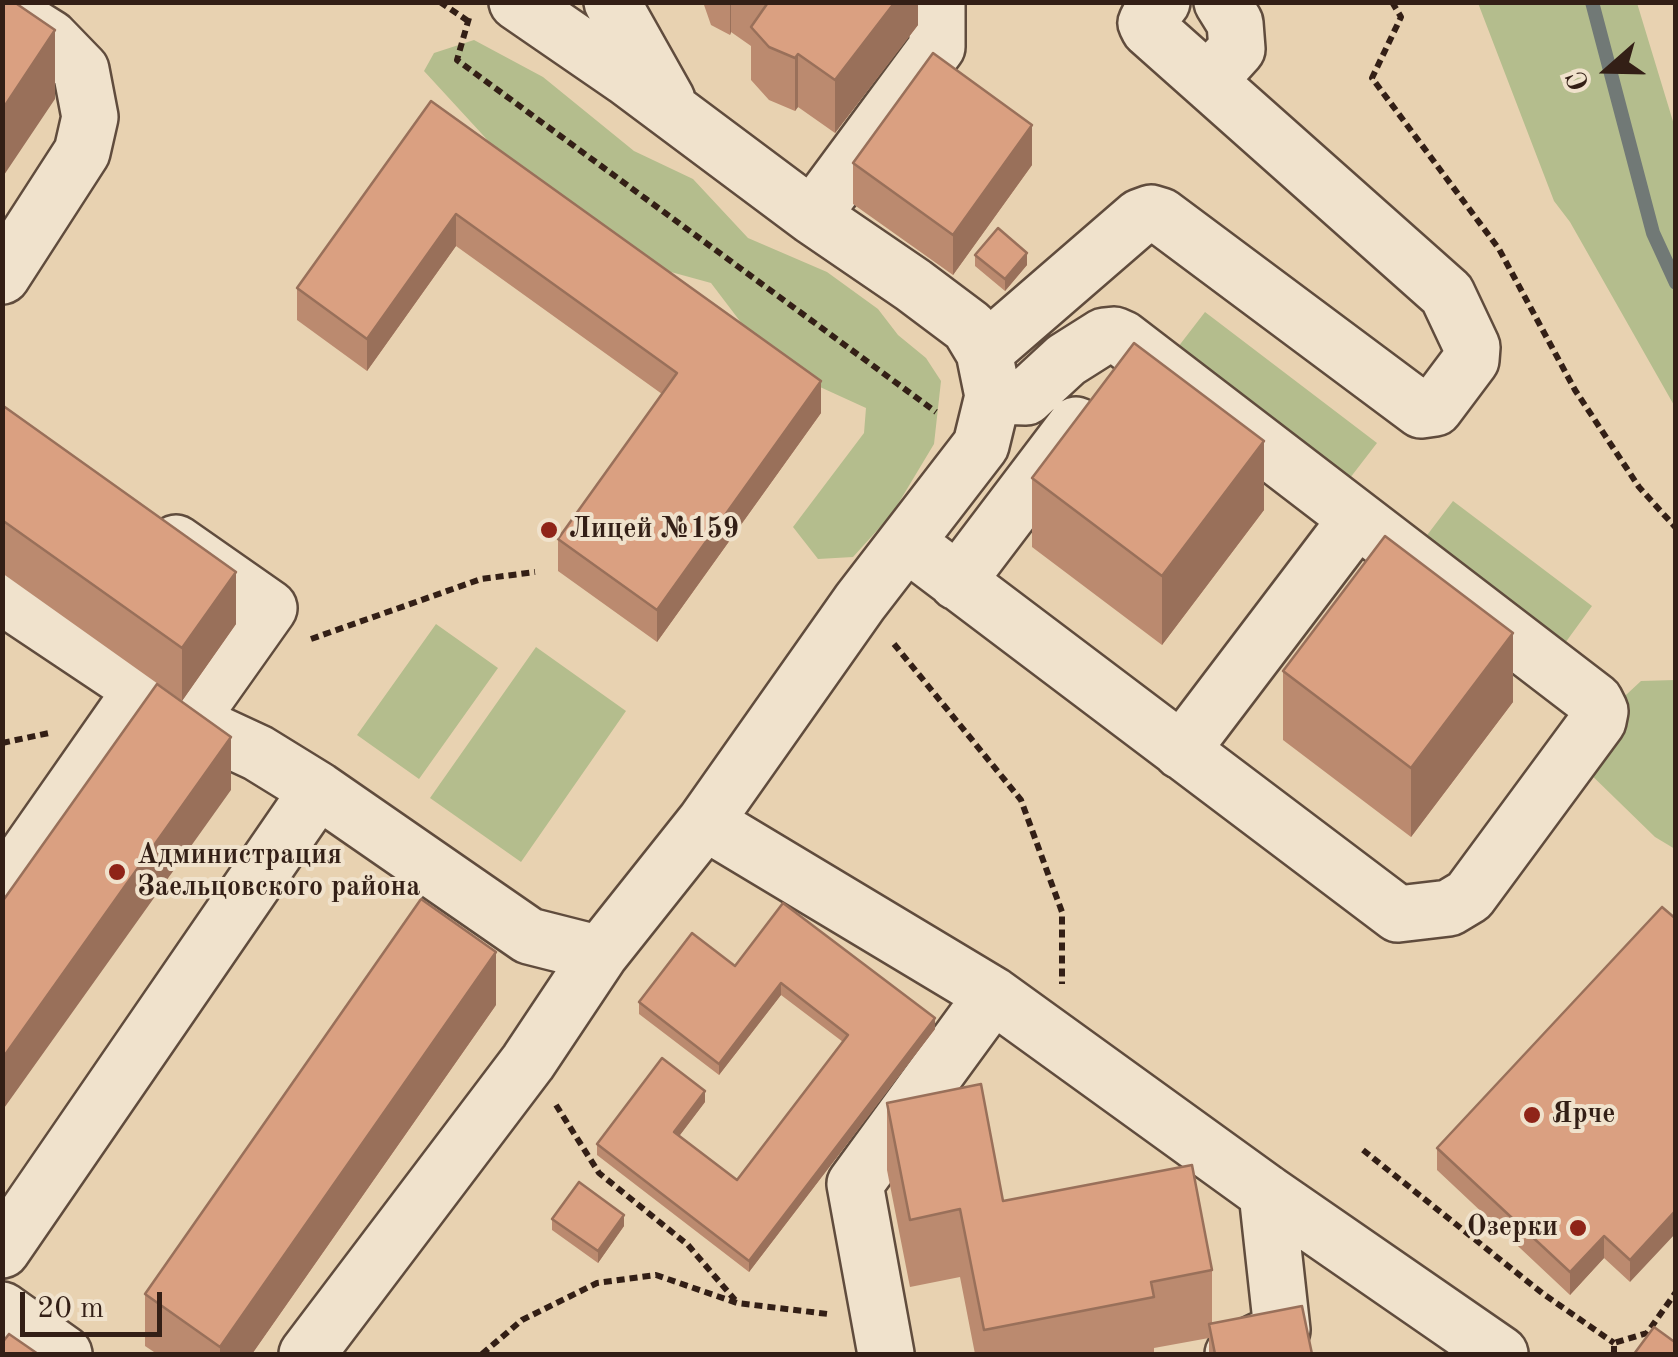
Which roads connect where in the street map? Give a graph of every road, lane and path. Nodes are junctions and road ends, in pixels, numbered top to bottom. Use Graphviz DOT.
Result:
graph roads {
  1 [pos="440,2"];
  2 [pos="612,2"];
  3 [pos="938,2"];
  4 [pos="1162,2"];
  5 [pos="1222,2"];
  6 [pos="1392,2"];
  7 [pos="2,8"];
  8 [pos="486,12"];
  9 [pos="1208,81"];
  10 [pos="673,112"];
  11 [pos="812,216"];
  12 [pos="2,276"];
  13 [pos="1113,305"];
  14 [pos="986,397"];
  15 [pos="1357,519"];
  16 [pos="143,520"];
  17 [pos="1676,528"];
  18 [pos="907,543"];
  19 [pos="534,572"];
  20 [pos="958,582"];
  21 [pos="2,596"];
  22 [pos="860,602"];
  23 [pos="300,644"];
  24 [pos="141,691"];
  25 [pos="189,722"];
  26 [pos="1181,752"];
  27 [pos="318,790"];
  28 [pos="705,822"];
  29 [pos="2,890"];
  30 [pos="600,954"];
  31 [pos="993,995"];
  32 [pos="1060,1040"];
  33 [pos="528,1062"];
  34 [pos="1364,1150"];
  35 [pos="1267,1193"];
  36 [pos="2,1250"];
  37 [pos="1676,1292"];
  38 [pos="736,1302"];
  39 [pos="2,1310"];
  40 [pos="882,1336"];
  41 [pos="1614,1343"];
  42 [pos="64,1354"];
  43 [pos="307,1354"];
  44 [pos="482,1354"];
  45 [pos="1233,1354"];
  46 [pos="1500,1354"];
  47 [pos="1614,1354"];
  1 -- 8 [label="path"];
  2 -- 10 [label="lane"];
  3 -- 11 [label="lane"];
  4 -- 9 [label="lane"];
  5 -- 9 [label="lane"];
  6 -- 17 [label="path"];
  7 -- 12 [label="lane"];
  8 -- 10 [label="lane"];
  8 -- 14 [label="path"];
  9 -- 13 [label="lane"];
  10 -- 11 [label="lane"];
  11 -- 14 [label="lane"];
  13 -- 14 [label="lane"];
  13 -- 14 [label="lane"];
  13 -- 15 [label="lane"];
  13 -- 20 [label="lane"];
  14 -- 18 [label="lane"];
  15 -- 26 [label="lane"];
  15 -- 26 [label="lane"];
  16 -- 25 [label="lane"];
  18 -- 20 [label="lane"];
  18 -- 22 [label="lane"];
  19 -- 23 [label="path"];
  20 -- 26 [label="lane"];
  21 -- 24 [label="lane"];
  22 -- 28 [label="lane"];
  22 -- 32 [label="path"];
  24 -- 25 [label="lane"];
  24 -- 29 [label="lane"];
  25 -- 27 [label="lane"];
  27 -- 30 [label="lane"];
  27 -- 36 [label="lane"];
  28 -- 30 [label="lane"];
  28 -- 31 [label="lane"];
  30 -- 33 [label="lane"];
  31 -- 32 [label="lane"];
  31 -- 40 [label="lane"];
  32 -- 35 [label="lane"];
  33 -- 38 [label="path"];
  33 -- 43 [label="lane"];
  34 -- 41 [label="path"];
  35 -- 45 [label="lane"];
  35 -- 46 [label="lane"];
  37 -- 41 [label="path"];
  38 -- 40 [label="path"];
  38 -- 44 [label="path"];
  39 -- 42 [label="lane"];
  41 -- 47 [label="path"];
}
